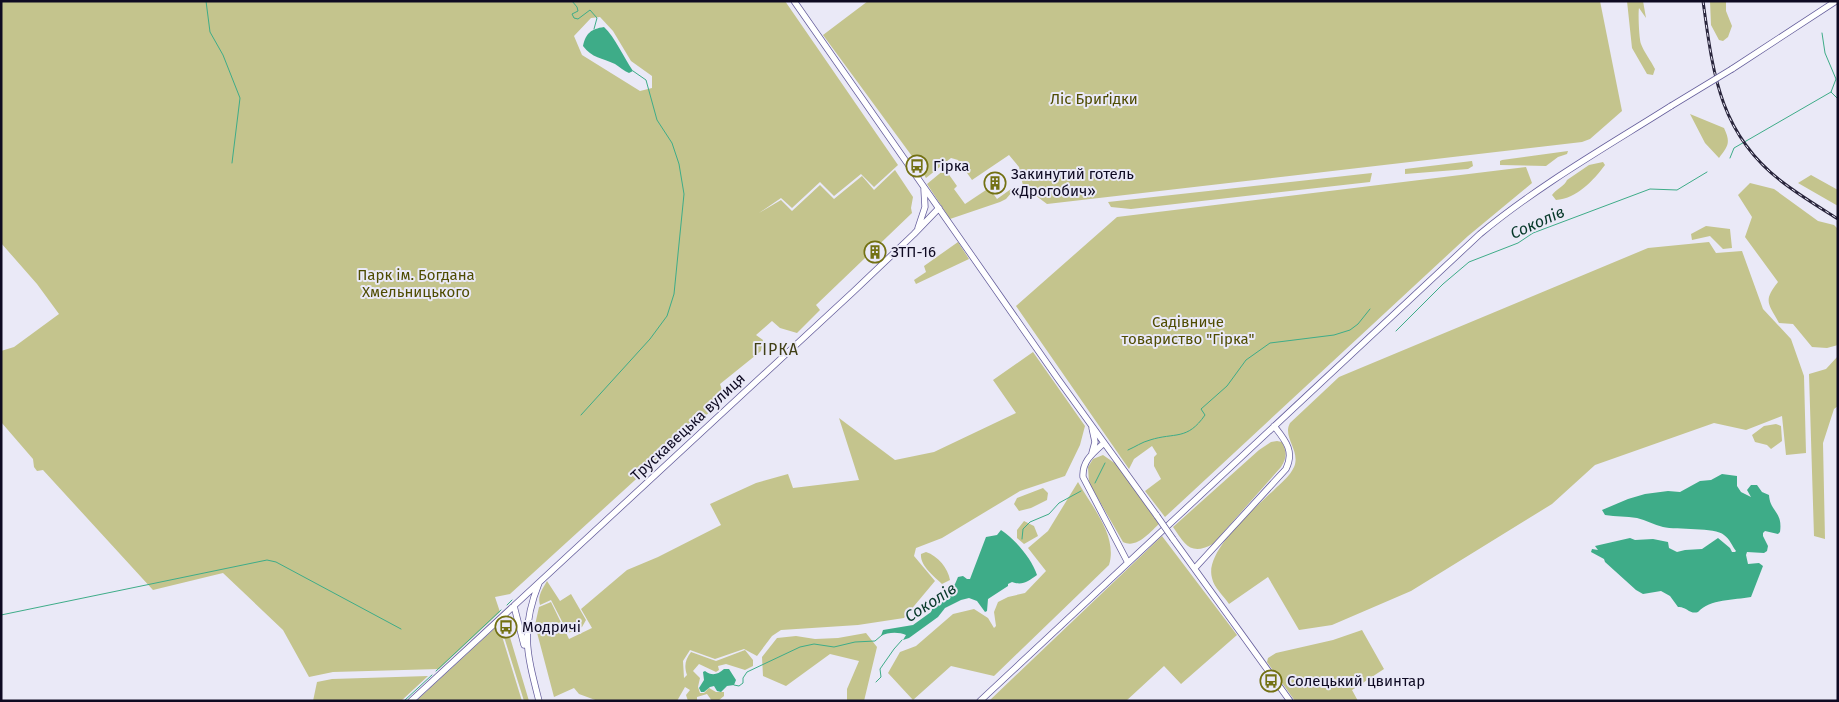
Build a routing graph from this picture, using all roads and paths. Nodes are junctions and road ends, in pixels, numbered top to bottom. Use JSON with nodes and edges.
{"nodes":[{"id":1,"x":794,"y":1,"type":"edge"},
{"id":2,"x":1836,"y":1,"type":"edge"},
{"id":3,"x":924,"y":184,"type":"junction"},
{"id":4,"x":939,"y":208,"type":"junction"},
{"id":5,"x":914,"y":234,"type":"junction"},
{"id":6,"x":1090,"y":424,"type":"junction"},
{"id":7,"x":1274,"y":426,"type":"junction"},
{"id":8,"x":1104,"y":443,"type":"junction"},
{"id":9,"x":1092,"y":454,"type":"junction"},
{"id":10,"x":1128,"y":561,"type":"junction"},
{"id":11,"x":1195,"y":568,"type":"junction"},
{"id":12,"x":533,"y":592,"type":"junction"},
{"id":13,"x":514,"y":606,"type":"junction"},
{"id":14,"x":527,"y":653,"type":"junction"},
{"id":15,"x":411,"y":701,"type":"edge"},
{"id":16,"x":539,"y":701,"type":"edge"},
{"id":17,"x":980,"y":701,"type":"edge"},
{"id":18,"x":1290,"y":701,"type":"edge"}],
"edges":[{"from":1,"to":3,"type":"main road"},
{"from":2,"to":7,"type":"main road","bridge":true},
{"from":3,"to":4,"type":"main road"},
{"from":3,"to":5,"type":"main road"},
{"from":4,"to":5,"type":"main road","name":"Трускавецька вулиця"},
{"from":4,"to":6,"type":"main road"},
{"from":5,"to":12,"type":"main road","name":"Трускавецька вулиця"},
{"from":6,"to":8,"type":"main road"},
{"from":6,"to":9,"type":"main road"},
{"from":7,"to":10,"type":"main road"},
{"from":7,"to":11,"type":"main road"},
{"from":8,"to":9,"type":"main road"},
{"from":8,"to":11,"type":"main road","bridge":true},
{"from":9,"to":10,"type":"main road"},
{"from":10,"to":17,"type":"main road"},
{"from":11,"to":18,"type":"main road"},
{"from":12,"to":13,"type":"main road"},
{"from":12,"to":14,"type":"main road"},
{"from":13,"to":14,"type":"main road"},
{"from":13,"to":15,"type":"main road"},
{"from":14,"to":16,"type":"main road"}]}
